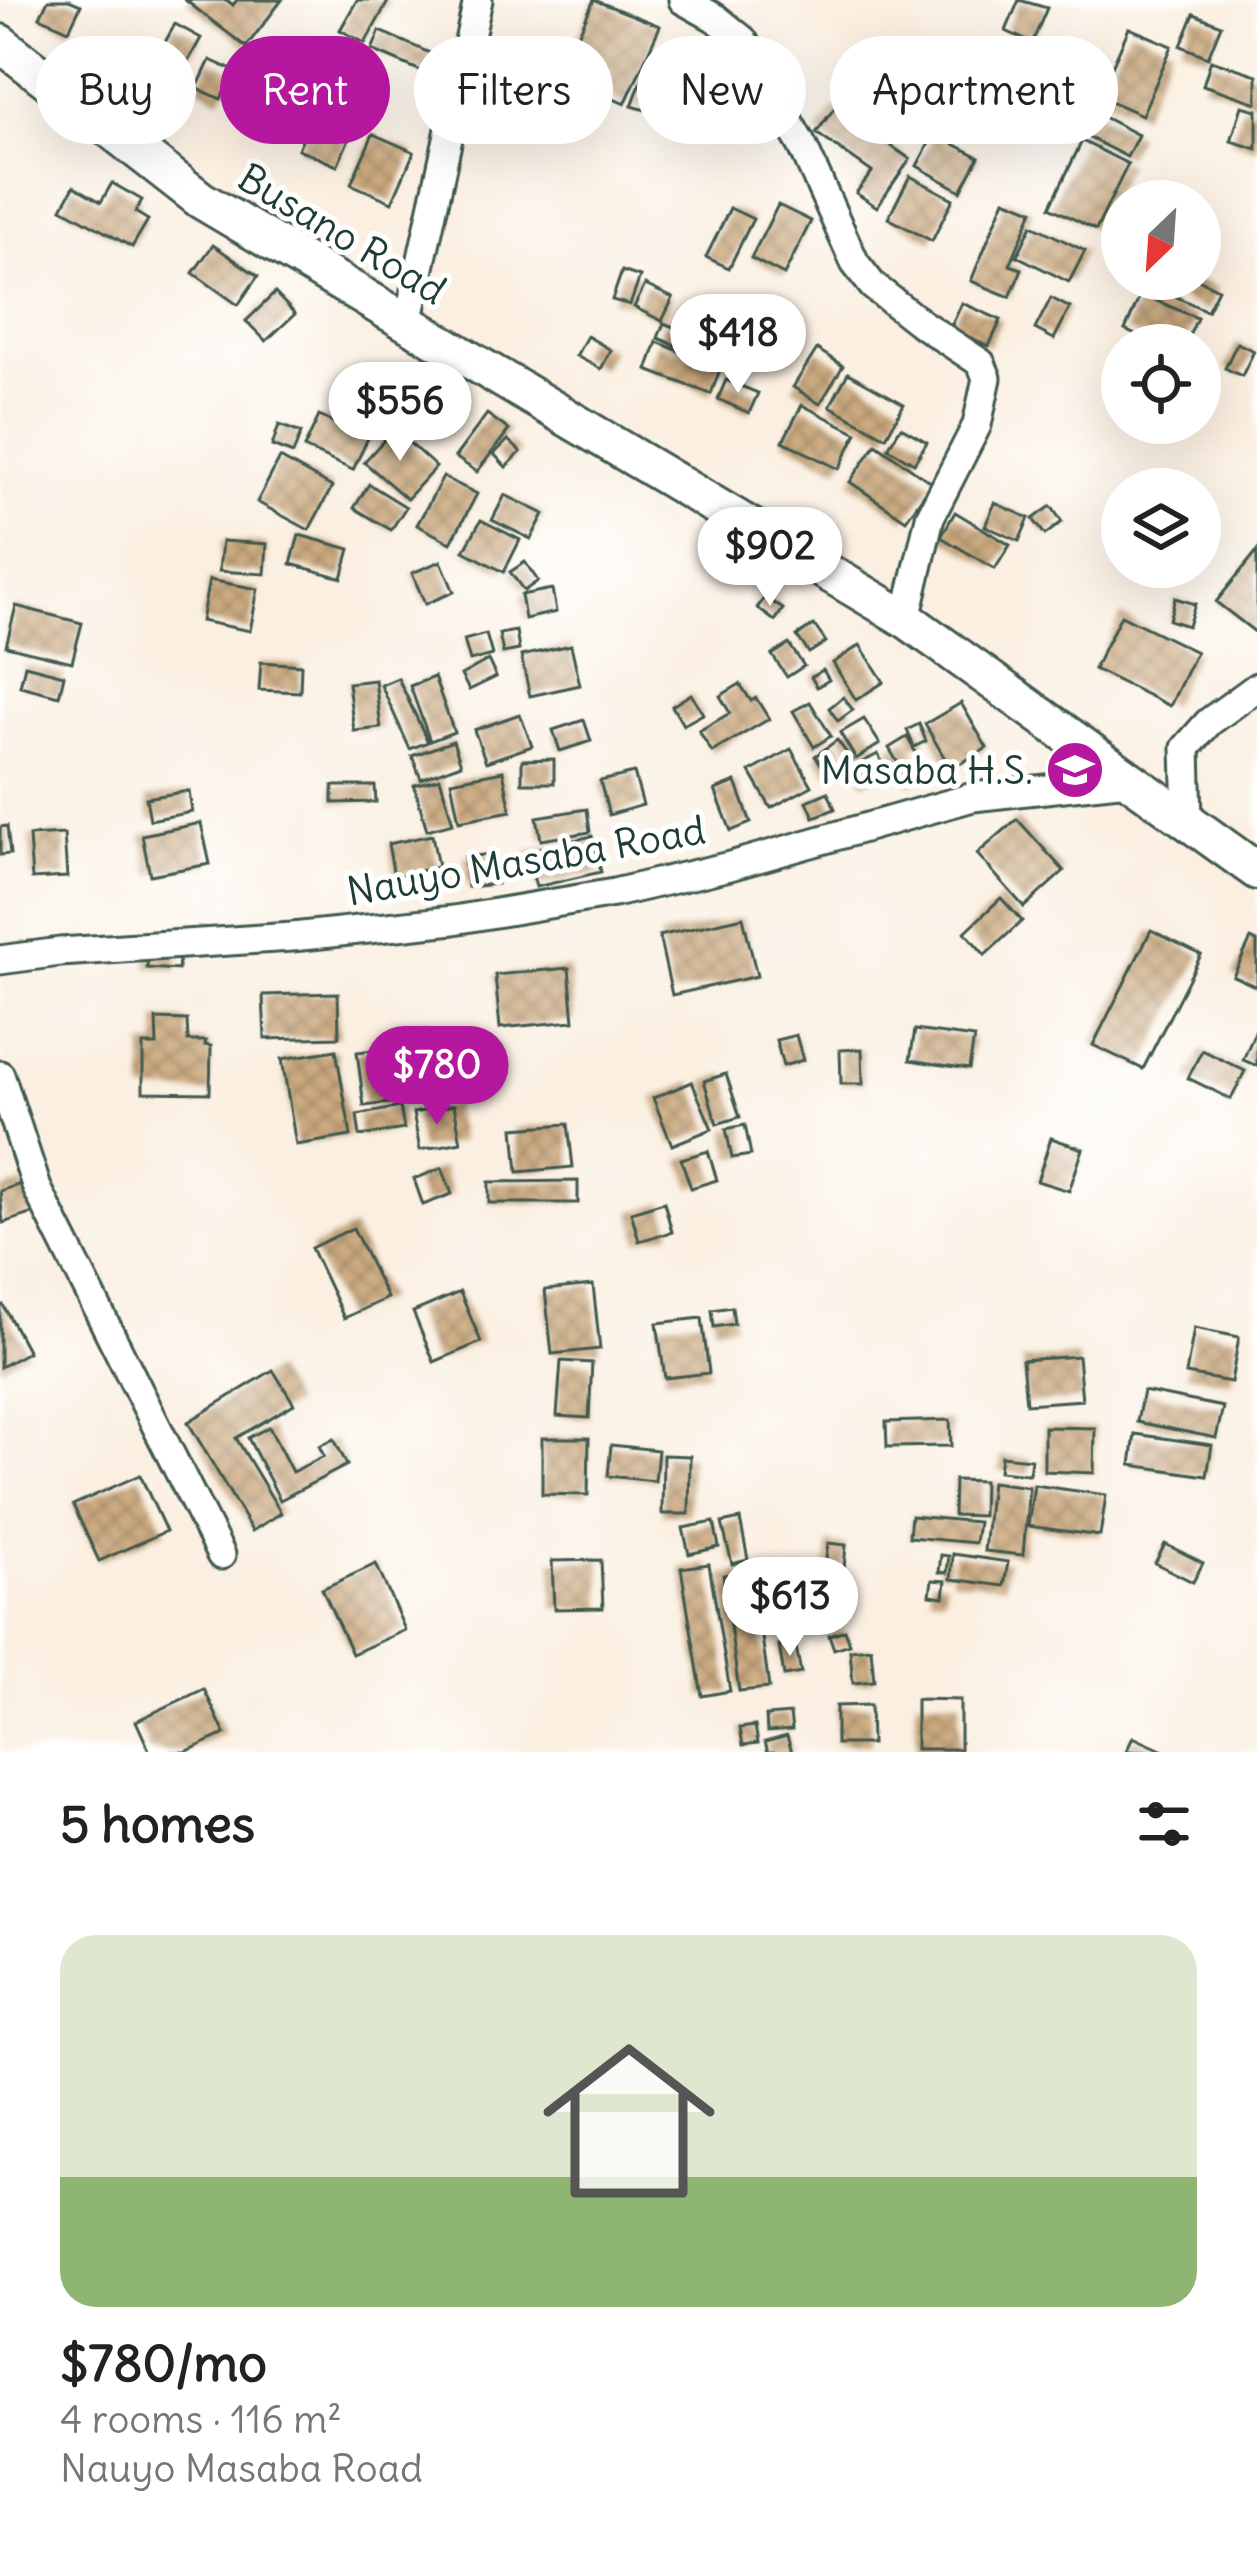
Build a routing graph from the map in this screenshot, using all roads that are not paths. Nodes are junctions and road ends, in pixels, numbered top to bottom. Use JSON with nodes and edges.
{"nodes":[{"id":1,"x":478,"y":0,"type":"edge"},
{"id":2,"x":682,"y":0,"type":"edge"},
{"id":3,"x":0,"y":43,"type":"edge"},
{"id":4,"x":408,"y":323,"type":"junction"},
{"id":5,"x":906,"y":619,"type":"junction"},
{"id":6,"x":1257,"y":687,"type":"edge"},
{"id":7,"x":1128,"y":780,"type":"junction"},
{"id":8,"x":1188,"y":820,"type":"junction"},
{"id":9,"x":1257,"y":871,"type":"edge"},
{"id":10,"x":0,"y":960,"type":"edge"},
{"id":11,"x":0,"y":1075,"type":"edge"},
{"id":12,"x":221,"y":1555,"type":"dead end"}],
"edges":[{"from":1,"to":4,"type":"street"},
{"from":2,"to":5,"type":"street"},
{"from":3,"to":4,"type":"street","name":"Busano Road"},
{"from":4,"to":5,"type":"street","name":"Busano Road"},
{"from":5,"to":7,"type":"street","name":"Busano Road"},
{"from":6,"to":8,"type":"street"},
{"from":7,"to":8,"type":"street","name":"Busano Road"},
{"from":7,"to":10,"type":"street","name":"Nauyo Masaba Road"},
{"from":8,"to":9,"type":"street","name":"Busano Road"},
{"from":11,"to":12,"type":"street"}]}
